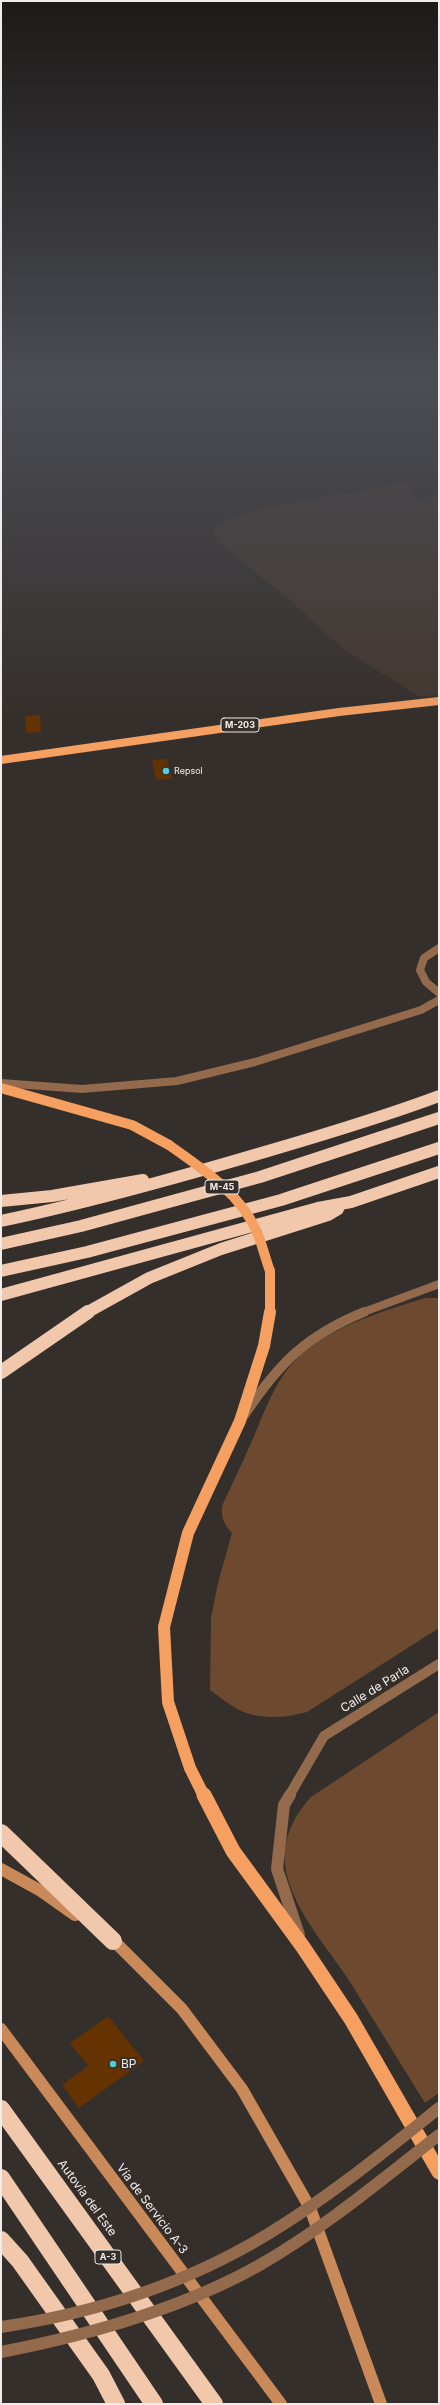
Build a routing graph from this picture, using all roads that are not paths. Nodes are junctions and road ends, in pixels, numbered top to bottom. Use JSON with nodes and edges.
{"nodes":[{"id":1,"x":439,"y":701,"type":"edge"},
{"id":2,"x":1,"y":760,"type":"edge"},
{"id":3,"x":439,"y":948,"type":"edge"},
{"id":4,"x":439,"y":993,"type":"edge"},
{"id":5,"x":439,"y":1000,"type":"edge"},
{"id":6,"x":1,"y":1083,"type":"edge"},
{"id":7,"x":1,"y":1088,"type":"edge"},
{"id":8,"x":439,"y":1096,"type":"edge"},
{"id":9,"x":439,"y":1118,"type":"edge"},
{"id":10,"x":439,"y":1148,"type":"edge"},
{"id":11,"x":224,"y":1164,"type":"junction"},
{"id":12,"x":439,"y":1172,"type":"edge"},
{"id":13,"x":1,"y":1201,"type":"edge"},
{"id":14,"x":351,"y":1202,"type":"junction"},
{"id":15,"x":75,"y":1206,"type":"junction"},
{"id":16,"x":1,"y":1222,"type":"edge"},
{"id":17,"x":1,"y":1229,"type":"edge"},
{"id":18,"x":1,"y":1244,"type":"edge"},
{"id":19,"x":1,"y":1271,"type":"edge"},
{"id":20,"x":439,"y":1284,"type":"edge"},
{"id":21,"x":2,"y":1295,"type":"edge"},
{"id":22,"x":25,"y":1355,"type":"junction"},
{"id":23,"x":1,"y":1372,"type":"edge"},
{"id":24,"x":1,"y":1380,"type":"edge"},
{"id":25,"x":240,"y":1421,"type":"junction"},
{"id":26,"x":439,"y":1664,"type":"edge"},
{"id":27,"x":1,"y":1833,"type":"edge"},
{"id":28,"x":1,"y":1869,"type":"edge"},
{"id":29,"x":114,"y":1941,"type":"junction"},
{"id":30,"x":304,"y":1947,"type":"junction"},
{"id":31,"x":1,"y":2029,"type":"edge"},
{"id":32,"x":439,"y":2108,"type":"edge"},
{"id":33,"x":1,"y":2110,"type":"edge"},
{"id":34,"x":439,"y":2134,"type":"edge"},
{"id":35,"x":439,"y":2172,"type":"edge"},
{"id":36,"x":1,"y":2178,"type":"edge"},
{"id":37,"x":1,"y":2240,"type":"edge"},
{"id":38,"x":1,"y":2327,"type":"edge"},
{"id":39,"x":1,"y":2352,"type":"edge"},
{"id":40,"x":116,"y":2404,"type":"edge"},
{"id":41,"x":154,"y":2404,"type":"edge"},
{"id":42,"x":214,"y":2404,"type":"edge"},
{"id":43,"x":281,"y":2404,"type":"edge"},
{"id":44,"x":381,"y":2404,"type":"edge"}],
"edges":[{"from":1,"to":2,"type":"main road","number":"M-203"},
{"from":3,"to":4,"type":"street"},
{"from":5,"to":6,"type":"street"},
{"from":7,"to":25,"type":"main road","bridge":true},
{"from":8,"to":11,"type":"highway"},
{"from":9,"to":18,"type":"highway","number":"M-45"},
{"from":10,"to":19,"type":"highway"},
{"from":11,"to":13,"type":"highway"},
{"from":11,"to":15,"type":"highway"},
{"from":12,"to":14,"type":"highway"},
{"from":14,"to":21,"type":"highway"},
{"from":14,"to":22,"type":"highway"},
{"from":15,"to":16,"type":"highway"},
{"from":15,"to":17,"type":"highway"},
{"from":20,"to":25,"type":"street"},
{"from":22,"to":23,"type":"highway"},
{"from":22,"to":24,"type":"highway"},
{"from":25,"to":30,"type":"main road"},
{"from":26,"to":30,"type":"street","name":"Calle de Parla"},
{"from":27,"to":29,"type":"highway"},
{"from":28,"to":29,"type":"main road"},
{"from":29,"to":44,"type":"main road"},
{"from":30,"to":35,"type":"main road"},
{"from":31,"to":43,"type":"main road","name":"Vía de Servicio A-3"},
{"from":32,"to":38,"type":"street","bridge":true},
{"from":33,"to":42,"type":"highway","name":"Autovía del Este","number":"A-3"},
{"from":34,"to":39,"type":"street","bridge":true},
{"from":36,"to":41,"type":"highway"},
{"from":37,"to":40,"type":"highway"}]}
